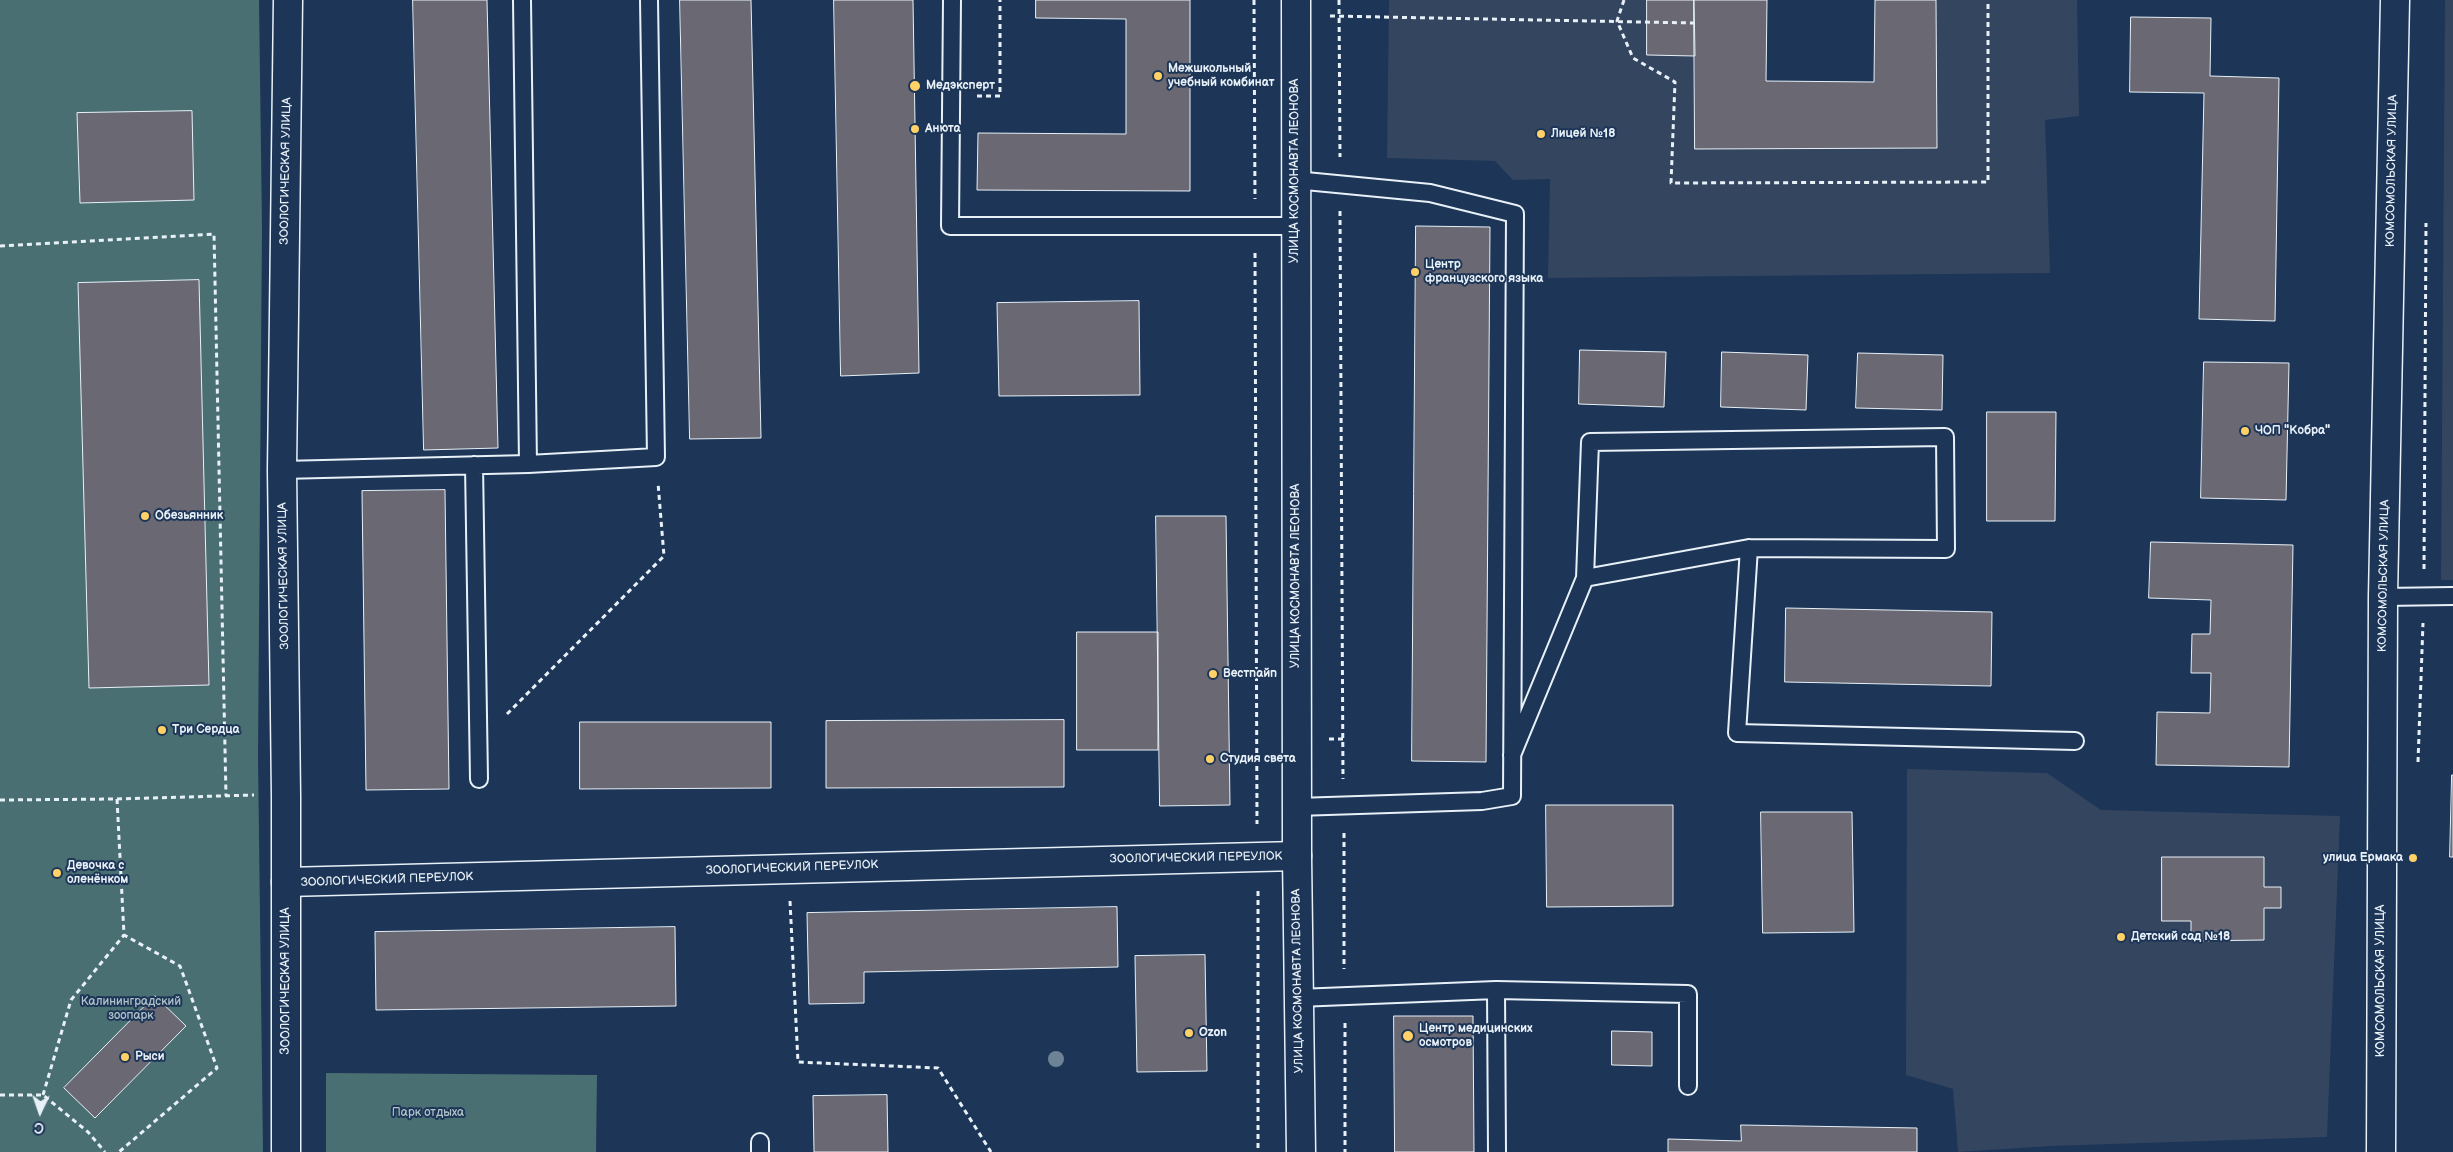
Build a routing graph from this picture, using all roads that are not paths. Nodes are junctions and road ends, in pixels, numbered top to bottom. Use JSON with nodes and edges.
{"nodes":[{"id":1,"x":288,"y":0,"type":"edge"},
{"id":2,"x":522,"y":0,"type":"edge"},
{"id":3,"x":649,"y":0,"type":"edge"},
{"id":4,"x":952,"y":0,"type":"edge"},
{"id":5,"x":1296,"y":0,"type":"edge"},
{"id":6,"x":2395,"y":0,"type":"edge"},
{"id":7,"x":1295,"y":180,"type":"junction"},
{"id":8,"x":1295,"y":226,"type":"junction"},
{"id":9,"x":528,"y":464,"type":"junction"},
{"id":10,"x":474,"y":465,"type":"junction"},
{"id":11,"x":282,"y":470,"type":"junction"},
{"id":12,"x":1749,"y":548,"type":"junction"},
{"id":13,"x":1585,"y":578,"type":"junction"},
{"id":14,"x":2383,"y":596,"type":"junction"},
{"id":15,"x":2453,"y":596,"type":"edge"},
{"id":16,"x":2075,"y":741,"type":"dead end"},
{"id":17,"x":1512,"y":755,"type":"junction"},
{"id":18,"x":479,"y":779,"type":"dead end"},
{"id":19,"x":1297,"y":807,"type":"junction"},
{"id":20,"x":1297,"y":856,"type":"junction"},
{"id":21,"x":286,"y":882,"type":"junction"},
{"id":22,"x":1496,"y":990,"type":"junction"},
{"id":23,"x":1298,"y":998,"type":"junction"},
{"id":24,"x":1688,"y":1086,"type":"dead end"},
{"id":25,"x":286,"y":1152,"type":"edge"},
{"id":26,"x":1301,"y":1152,"type":"edge"},
{"id":27,"x":1497,"y":1152,"type":"edge"},
{"id":28,"x":2381,"y":1152,"type":"edge"}],
"edges":[{"from":1,"to":11,"type":"main road","name":"ЗООЛОГИЧЕСКАЯ УЛИЦА"},
{"from":2,"to":9,"type":"lane"},
{"from":3,"to":9,"type":"lane"},
{"from":4,"to":8,"type":"lane"},
{"from":5,"to":7,"type":"main road","name":"УЛИЦА КОСМОНАВТА ЛЕОНОВА"},
{"from":6,"to":14,"type":"main road","name":"КОМСОМОЛЬСКАЯ УЛИЦА"},
{"from":7,"to":8,"type":"main road","name":"УЛИЦА КОСМОНАВТА ЛЕОНОВА"},
{"from":7,"to":17,"type":"lane"},
{"from":8,"to":19,"type":"main road","name":"УЛИЦА КОСМОНАВТА ЛЕОНОВА"},
{"from":9,"to":10,"type":"lane"},
{"from":10,"to":11,"type":"lane"},
{"from":10,"to":18,"type":"lane"},
{"from":11,"to":21,"type":"main road","name":"ЗООЛОГИЧЕСКАЯ УЛИЦА"},
{"from":12,"to":13,"type":"lane"},
{"from":12,"to":13,"type":"lane"},
{"from":12,"to":16,"type":"lane"},
{"from":13,"to":17,"type":"lane"},
{"from":14,"to":15,"type":"lane"},
{"from":14,"to":28,"type":"main road","name":"КОМСОМОЛЬСКАЯ УЛИЦА"},
{"from":17,"to":19,"type":"lane"},
{"from":19,"to":20,"type":"main road","name":"УЛИЦА КОСМОНАВТА ЛЕОНОВА"},
{"from":20,"to":21,"type":"main road","name":"ЗООЛОГИЧЕСКИЙ ПЕРЕУЛОК"},
{"from":20,"to":23,"type":"main road","name":"УЛИЦА КОСМОНАВТА ЛЕОНОВА"},
{"from":21,"to":25,"type":"main road","name":"ЗООЛОГИЧЕСКАЯ УЛИЦА"},
{"from":22,"to":23,"type":"lane"},
{"from":22,"to":24,"type":"lane"},
{"from":22,"to":27,"type":"lane"},
{"from":23,"to":26,"type":"main road","name":"УЛИЦА КОСМОНАВТА ЛЕОНОВА"}]}
